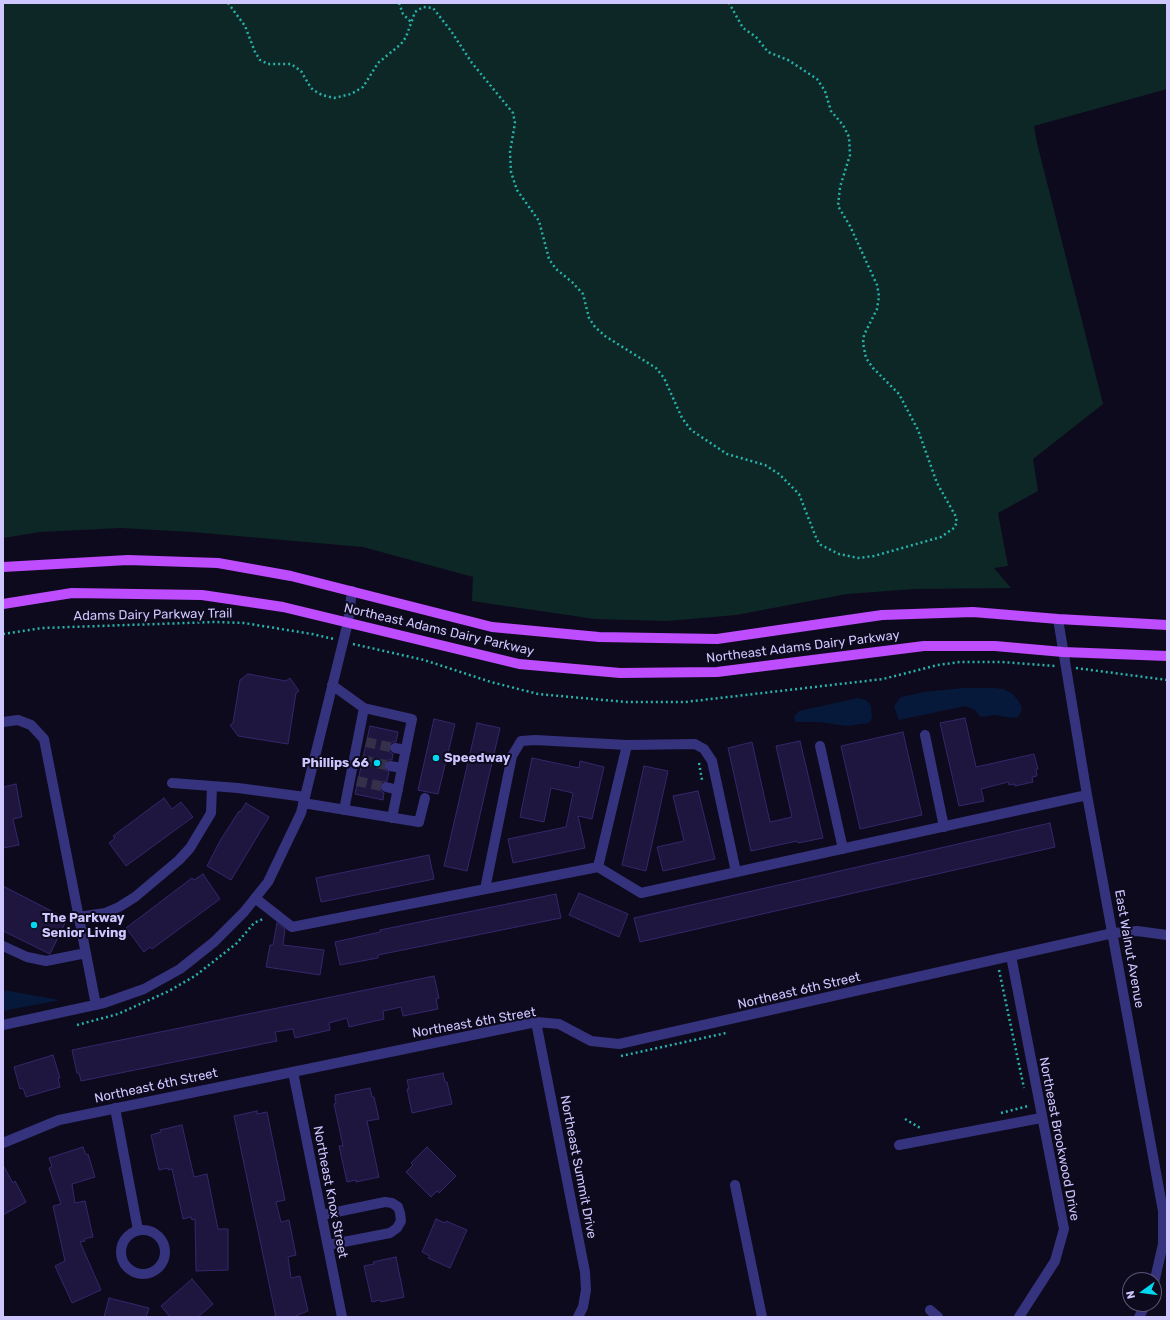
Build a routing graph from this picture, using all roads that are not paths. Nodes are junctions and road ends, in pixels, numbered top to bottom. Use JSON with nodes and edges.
{"nodes":[{"id":1,"x":3,"y":567,"type":"edge"},
{"id":2,"x":352,"y":591,"type":"junction"},
{"id":3,"x":3,"y":604,"type":"edge"},
{"id":4,"x":1058,"y":619,"type":"junction"},
{"id":5,"x":348,"y":622,"type":"junction"},
{"id":6,"x":1167,"y":625,"type":"edge"},
{"id":7,"x":1063,"y":652,"type":"junction"},
{"id":8,"x":1167,"y":656,"type":"edge"},
{"id":9,"x":332,"y":685,"type":"junction"},
{"id":10,"x":364,"y":708,"type":"junction"},
{"id":11,"x":3,"y":722,"type":"edge"},
{"id":12,"x":924,"y":735,"type":"dead end"},
{"id":13,"x":627,"y":745,"type":"junction"},
{"id":14,"x":820,"y":746,"type":"dead end"},
{"id":15,"x":395,"y":748,"type":"tunnel mouth"},
{"id":16,"x":406,"y":750,"type":"junction"},
{"id":17,"x":390,"y":766,"type":"tunnel mouth"},
{"id":18,"x":402,"y":768,"type":"junction"},
{"id":19,"x":172,"y":783,"type":"dead end"},
{"id":20,"x":212,"y":786,"type":"junction"},
{"id":21,"x":386,"y":787,"type":"tunnel mouth"},
{"id":22,"x":398,"y":790,"type":"junction"},
{"id":23,"x":1087,"y":795,"type":"junction"},
{"id":24,"x":425,"y":798,"type":"dead end"},
{"id":25,"x":304,"y":800,"type":"junction"},
{"id":26,"x":344,"y":810,"type":"junction"},
{"id":27,"x":392,"y":818,"type":"junction"},
{"id":28,"x":944,"y":827,"type":"junction"},
{"id":29,"x":843,"y":849,"type":"junction"},
{"id":30,"x":598,"y":867,"type":"junction"},
{"id":31,"x":736,"y":872,"type":"junction"},
{"id":32,"x":485,"y":889,"type":"junction"},
{"id":33,"x":255,"y":898,"type":"junction"},
{"id":34,"x":79,"y":917,"type":"junction"},
{"id":35,"x":1113,"y":933,"type":"junction"},
{"id":36,"x":1167,"y":935,"type":"edge"},
{"id":37,"x":3,"y":946,"type":"edge"},
{"id":38,"x":86,"y":953,"type":"junction"},
{"id":39,"x":1011,"y":956,"type":"junction"},
{"id":40,"x":96,"y":1005,"type":"junction"},
{"id":41,"x":536,"y":1022,"type":"junction"},
{"id":42,"x":3,"y":1025,"type":"edge"},
{"id":43,"x":292,"y":1072,"type":"junction"},
{"id":44,"x":115,"y":1108,"type":"junction"},
{"id":45,"x":1041,"y":1118,"type":"junction"},
{"id":46,"x":3,"y":1143,"type":"edge"},
{"id":47,"x":899,"y":1145,"type":"dead end"},
{"id":48,"x":735,"y":1184,"type":"dead end"},
{"id":49,"x":322,"y":1215,"type":"junction"},
{"id":50,"x":138,"y":1230,"type":"junction"},
{"id":51,"x":328,"y":1245,"type":"junction"},
{"id":52,"x":1157,"y":1272,"type":"edge"},
{"id":53,"x":930,"y":1310,"type":"dead end"},
{"id":54,"x":342,"y":1317,"type":"edge"},
{"id":55,"x":578,"y":1317,"type":"edge"},
{"id":56,"x":762,"y":1317,"type":"edge"},
{"id":57,"x":938,"y":1317,"type":"edge"},
{"id":58,"x":1020,"y":1317,"type":"edge"}],
"edges":[{"from":1,"to":2,"type":"main road","name":"Northeast Adams Dairy Parkway"},
{"from":2,"to":4,"type":"main road","name":"Northeast Adams Dairy Parkway"},
{"from":2,"to":5,"type":"street"},
{"from":3,"to":5,"type":"main road","name":"Northeast Adams Dairy Parkway"},
{"from":4,"to":6,"type":"main road","name":"Northeast Adams Dairy Parkway"},
{"from":4,"to":7,"type":"street","name":"East Walnut Avenue"},
{"from":5,"to":7,"type":"main road","name":"Northeast Adams Dairy Parkway"},
{"from":5,"to":9,"type":"street"},
{"from":7,"to":8,"type":"main road","name":"Northeast Adams Dairy Parkway"},
{"from":7,"to":23,"type":"street","name":"East Walnut Avenue"},
{"from":9,"to":10,"type":"street"},
{"from":9,"to":25,"type":"street"},
{"from":10,"to":16,"type":"street"},
{"from":10,"to":26,"type":"street"},
{"from":11,"to":34,"type":"street"},
{"from":12,"to":28,"type":"street"},
{"from":13,"to":30,"type":"street"},
{"from":13,"to":31,"type":"street"},
{"from":13,"to":32,"type":"street"},
{"from":14,"to":29,"type":"street"},
{"from":15,"to":16,"type":"street"},
{"from":16,"to":18,"type":"street"},
{"from":17,"to":18,"type":"street"},
{"from":18,"to":22,"type":"street"},
{"from":19,"to":20,"type":"street"},
{"from":20,"to":25,"type":"street"},
{"from":20,"to":34,"type":"street"},
{"from":21,"to":22,"type":"street"},
{"from":22,"to":27,"type":"street"},
{"from":23,"to":28,"type":"street"},
{"from":23,"to":35,"type":"street","name":"East Walnut Avenue"},
{"from":24,"to":27,"type":"street"},
{"from":25,"to":26,"type":"street"},
{"from":25,"to":33,"type":"street"},
{"from":26,"to":27,"type":"street"},
{"from":28,"to":29,"type":"street"},
{"from":29,"to":31,"type":"street"},
{"from":30,"to":31,"type":"street"},
{"from":30,"to":32,"type":"street"},
{"from":32,"to":33,"type":"street"},
{"from":33,"to":40,"type":"street"},
{"from":34,"to":38,"type":"street"},
{"from":35,"to":36,"type":"street","name":"Northeast 6th Street"},
{"from":35,"to":39,"type":"street","name":"Northeast 6th Street"},
{"from":35,"to":52,"type":"street","name":"East Walnut Avenue"},
{"from":37,"to":38,"type":"street"},
{"from":38,"to":40,"type":"street"},
{"from":39,"to":41,"type":"street","name":"Northeast 6th Street"},
{"from":39,"to":45,"type":"street","name":"Northeast Brookwood Drive"},
{"from":40,"to":42,"type":"street"},
{"from":41,"to":43,"type":"street","name":"Northeast 6th Street"},
{"from":41,"to":55,"type":"street","name":"Northeast Summit Drive"},
{"from":43,"to":44,"type":"street","name":"Northeast 6th Street"},
{"from":43,"to":49,"type":"street","name":"Northeast Knox Street"},
{"from":44,"to":46,"type":"street","name":"Northeast 6th Street"},
{"from":44,"to":50,"type":"street"},
{"from":45,"to":47,"type":"street"},
{"from":45,"to":58,"type":"street","name":"Northeast Brookwood Drive"},
{"from":48,"to":56,"type":"street"},
{"from":49,"to":51,"type":"street","name":"Northeast Knox Street"},
{"from":49,"to":51,"type":"street"},
{"from":50,"to":50,"type":"street"},
{"from":51,"to":54,"type":"street","name":"Northeast Knox Street"},
{"from":53,"to":57,"type":"street"}]}
